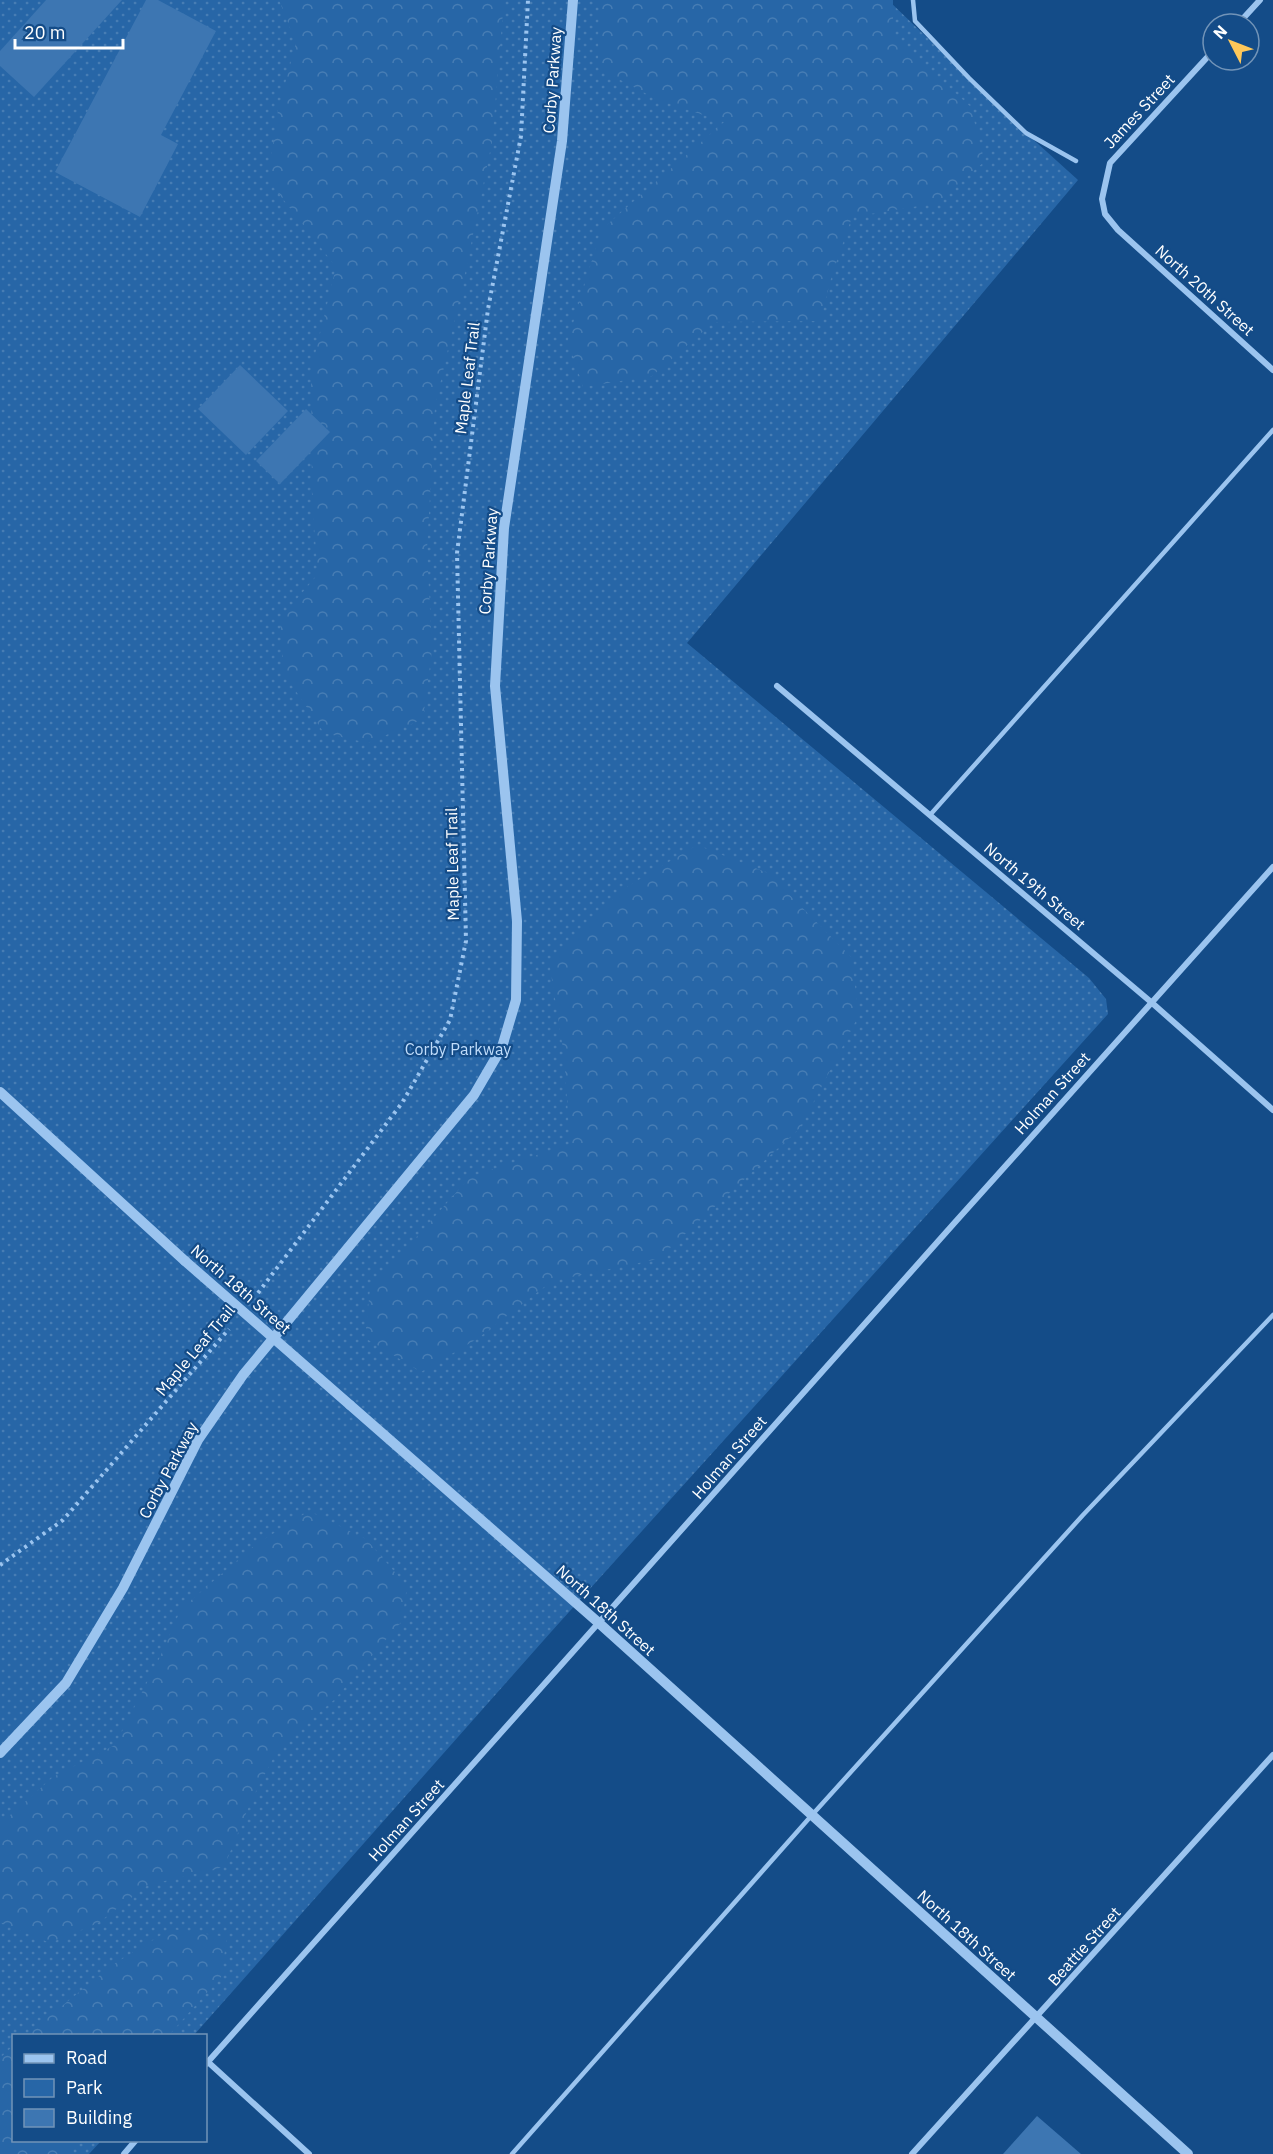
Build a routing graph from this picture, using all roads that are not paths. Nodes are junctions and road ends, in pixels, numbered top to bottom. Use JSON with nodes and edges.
{"nodes":[{"id":1,"x":573,"y":0,"type":"edge"},
{"id":2,"x":913,"y":0,"type":"edge"},
{"id":3,"x":1260,"y":0,"type":"edge"},
{"id":4,"x":1249,"y":12,"type":"edge"},
{"id":5,"x":1201,"y":64,"type":"edge"},
{"id":6,"x":1076,"y":161,"type":"dead end"},
{"id":7,"x":1118,"y":230,"type":"joint"},
{"id":8,"x":1273,"y":370,"type":"edge"},
{"id":9,"x":1273,"y":430,"type":"edge"},
{"id":10,"x":777,"y":686,"type":"dead end"},
{"id":11,"x":930,"y":815,"type":"junction"},
{"id":12,"x":1273,"y":867,"type":"edge"},
{"id":13,"x":1151,"y":1002,"type":"junction"},
{"id":14,"x":0,"y":1092,"type":"edge"},
{"id":15,"x":1273,"y":1110,"type":"edge"},
{"id":16,"x":1273,"y":1315,"type":"edge"},
{"id":17,"x":600,"y":1624,"type":"junction"},
{"id":18,"x":0,"y":1753,"type":"edge"},
{"id":19,"x":1273,"y":1755,"type":"edge"},
{"id":20,"x":812,"y":1815,"type":"junction"},
{"id":21,"x":1037,"y":2019,"type":"junction"},
{"id":22,"x":207,"y":2063,"type":"edge"},
{"id":23,"x":134,"y":2142,"type":"edge"},
{"id":24,"x":124,"y":2154,"type":"edge"},
{"id":25,"x":309,"y":2154,"type":"edge"},
{"id":26,"x":512,"y":2154,"type":"edge"},
{"id":27,"x":912,"y":2154,"type":"edge"},
{"id":28,"x":1188,"y":2154,"type":"edge"}],
"edges":[{"from":1,"to":18,"type":"street","name":"Corby Parkway"},
{"from":2,"to":6,"type":"lane"},
{"from":3,"to":4,"type":"street"},
{"from":5,"to":7,"type":"street","name":"James Street"},
{"from":7,"to":8,"type":"street","name":"North 20th Street"},
{"from":9,"to":11,"type":"lane"},
{"from":10,"to":11,"type":"street","name":"North 19th Street"},
{"from":11,"to":13,"type":"street","name":"North 19th Street"},
{"from":12,"to":13,"type":"street","name":"Holman Street"},
{"from":13,"to":15,"type":"street","name":"North 19th Street"},
{"from":13,"to":17,"type":"street","name":"Holman Street"},
{"from":14,"to":17,"type":"street","name":"North 18th Street","bridge":true},
{"from":16,"to":20,"type":"lane"},
{"from":17,"to":20,"type":"street","name":"North 18th Street"},
{"from":17,"to":22,"type":"street","name":"Holman Street"},
{"from":19,"to":21,"type":"street","name":"Beattie Street"},
{"from":20,"to":21,"type":"street","name":"North 18th Street"},
{"from":20,"to":26,"type":"lane"},
{"from":21,"to":27,"type":"street","name":"Beattie Street"},
{"from":21,"to":28,"type":"street","name":"North 18th Street"},
{"from":22,"to":25,"type":"street"},
{"from":23,"to":24,"type":"street"}]}
